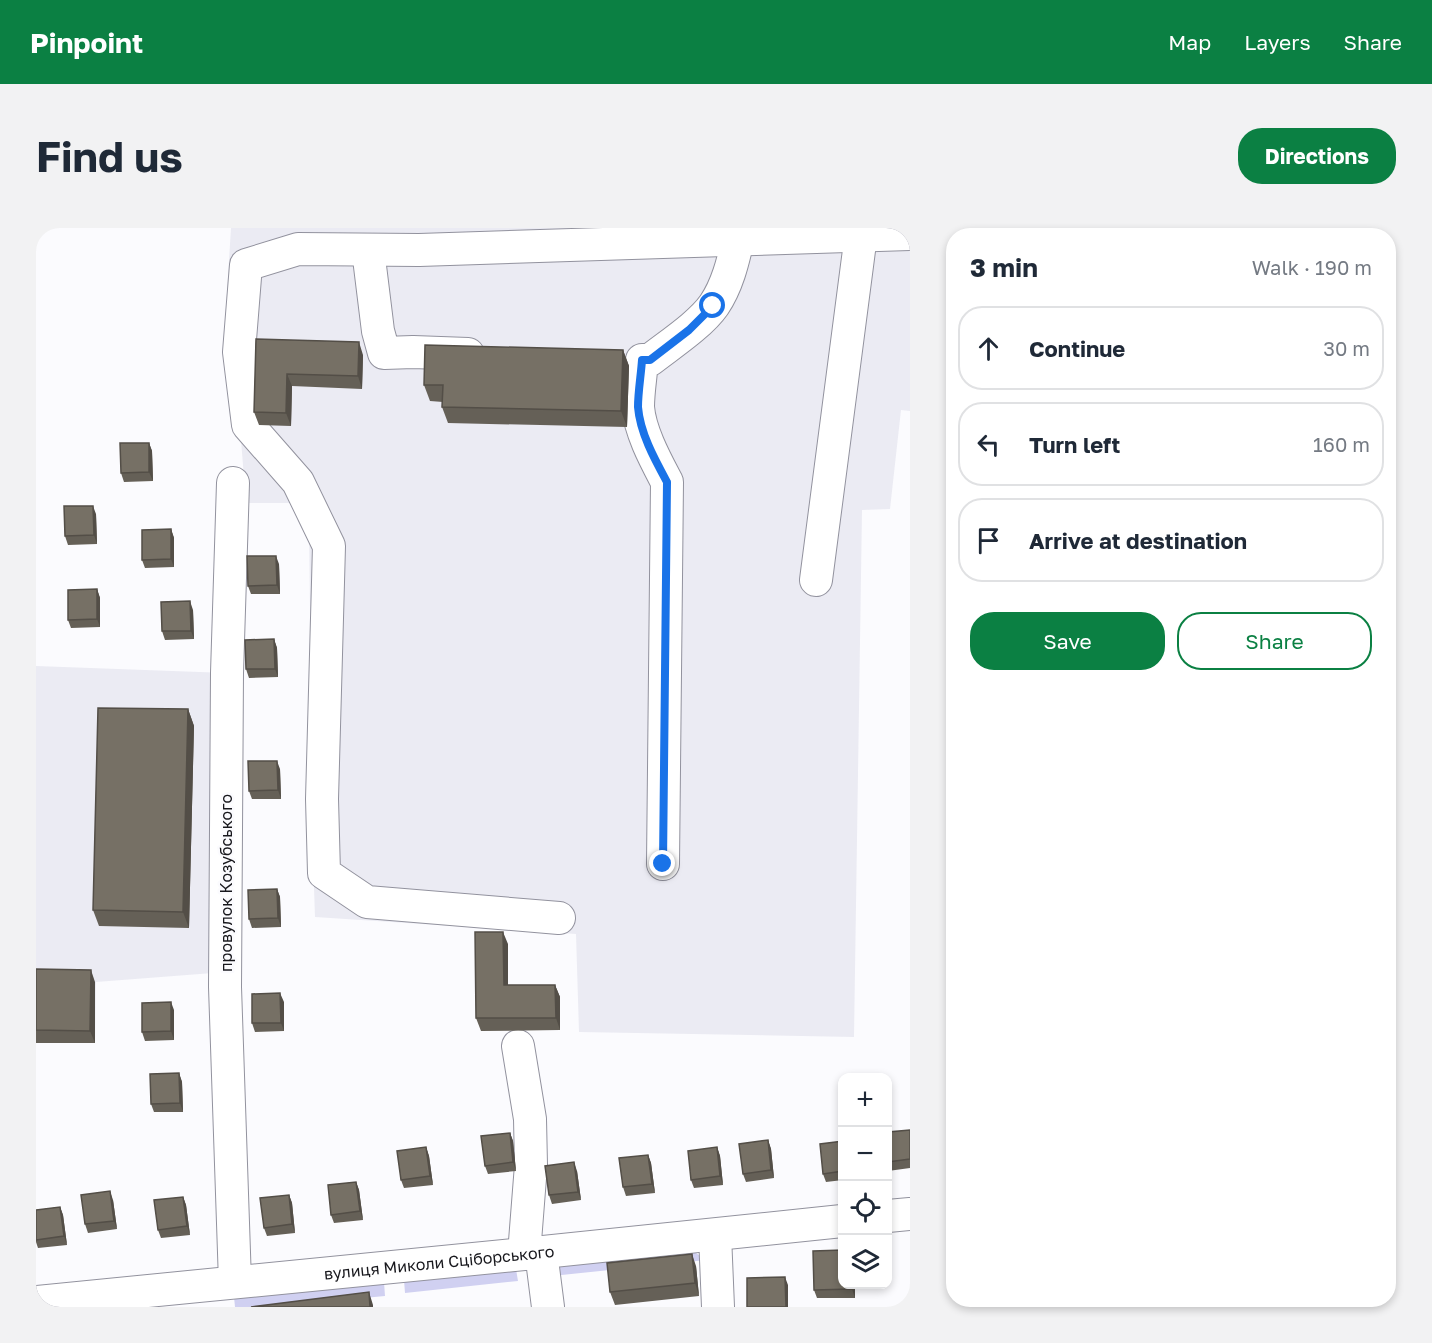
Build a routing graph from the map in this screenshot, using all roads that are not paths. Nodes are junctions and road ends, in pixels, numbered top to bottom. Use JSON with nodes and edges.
{"nodes":[{"id":1,"x":910,"y":234,"type":"edge"},
{"id":2,"x":861,"y":235,"type":"junction"},
{"id":3,"x":523,"y":237,"type":"edge"},
{"id":4,"x":738,"y":239,"type":"junction"},
{"id":5,"x":368,"y":250,"type":"junction"},
{"id":6,"x":493,"y":355,"type":"edge"},
{"id":7,"x":232,"y":483,"type":"dead end"},
{"id":8,"x":816,"y":580,"type":"dead end"},
{"id":9,"x":663,"y":864,"type":"dead end"},
{"id":10,"x":559,"y":918,"type":"dead end"},
{"id":11,"x":518,"y":1046,"type":"dead end"},
{"id":12,"x":910,"y":1214,"type":"edge"},
{"id":13,"x":892,"y":1216,"type":"edge"},
{"id":14,"x":838,"y":1222,"type":"edge"},
{"id":15,"x":715,"y":1235,"type":"junction"},
{"id":16,"x":533,"y":1253,"type":"junction"},
{"id":17,"x":235,"y":1282,"type":"junction"},
{"id":18,"x":36,"y":1302,"type":"edge"},
{"id":19,"x":548,"y":1307,"type":"edge"},
{"id":20,"x":718,"y":1307,"type":"edge"}],
"edges":[{"from":1,"to":2,"type":"street"},
{"from":2,"to":4,"type":"street"},
{"from":2,"to":8,"type":"street"},
{"from":3,"to":4,"type":"street"},
{"from":3,"to":5,"type":"street"},
{"from":4,"to":9,"type":"street"},
{"from":5,"to":6,"type":"street"},
{"from":5,"to":10,"type":"street"},
{"from":7,"to":17,"type":"street","name":"провулок Козубського"},
{"from":11,"to":16,"type":"street"},
{"from":12,"to":13,"type":"street"},
{"from":14,"to":15,"type":"street","name":"вулиця Миколи Сціборського"},
{"from":15,"to":16,"type":"street","name":"вулиця Миколи Сціборського"},
{"from":15,"to":20,"type":"street"},
{"from":16,"to":17,"type":"street","name":"вулиця Миколи Сціборського"},
{"from":16,"to":19,"type":"street"},
{"from":17,"to":18,"type":"street","name":"вулиця Миколи Сціборського"}]}
